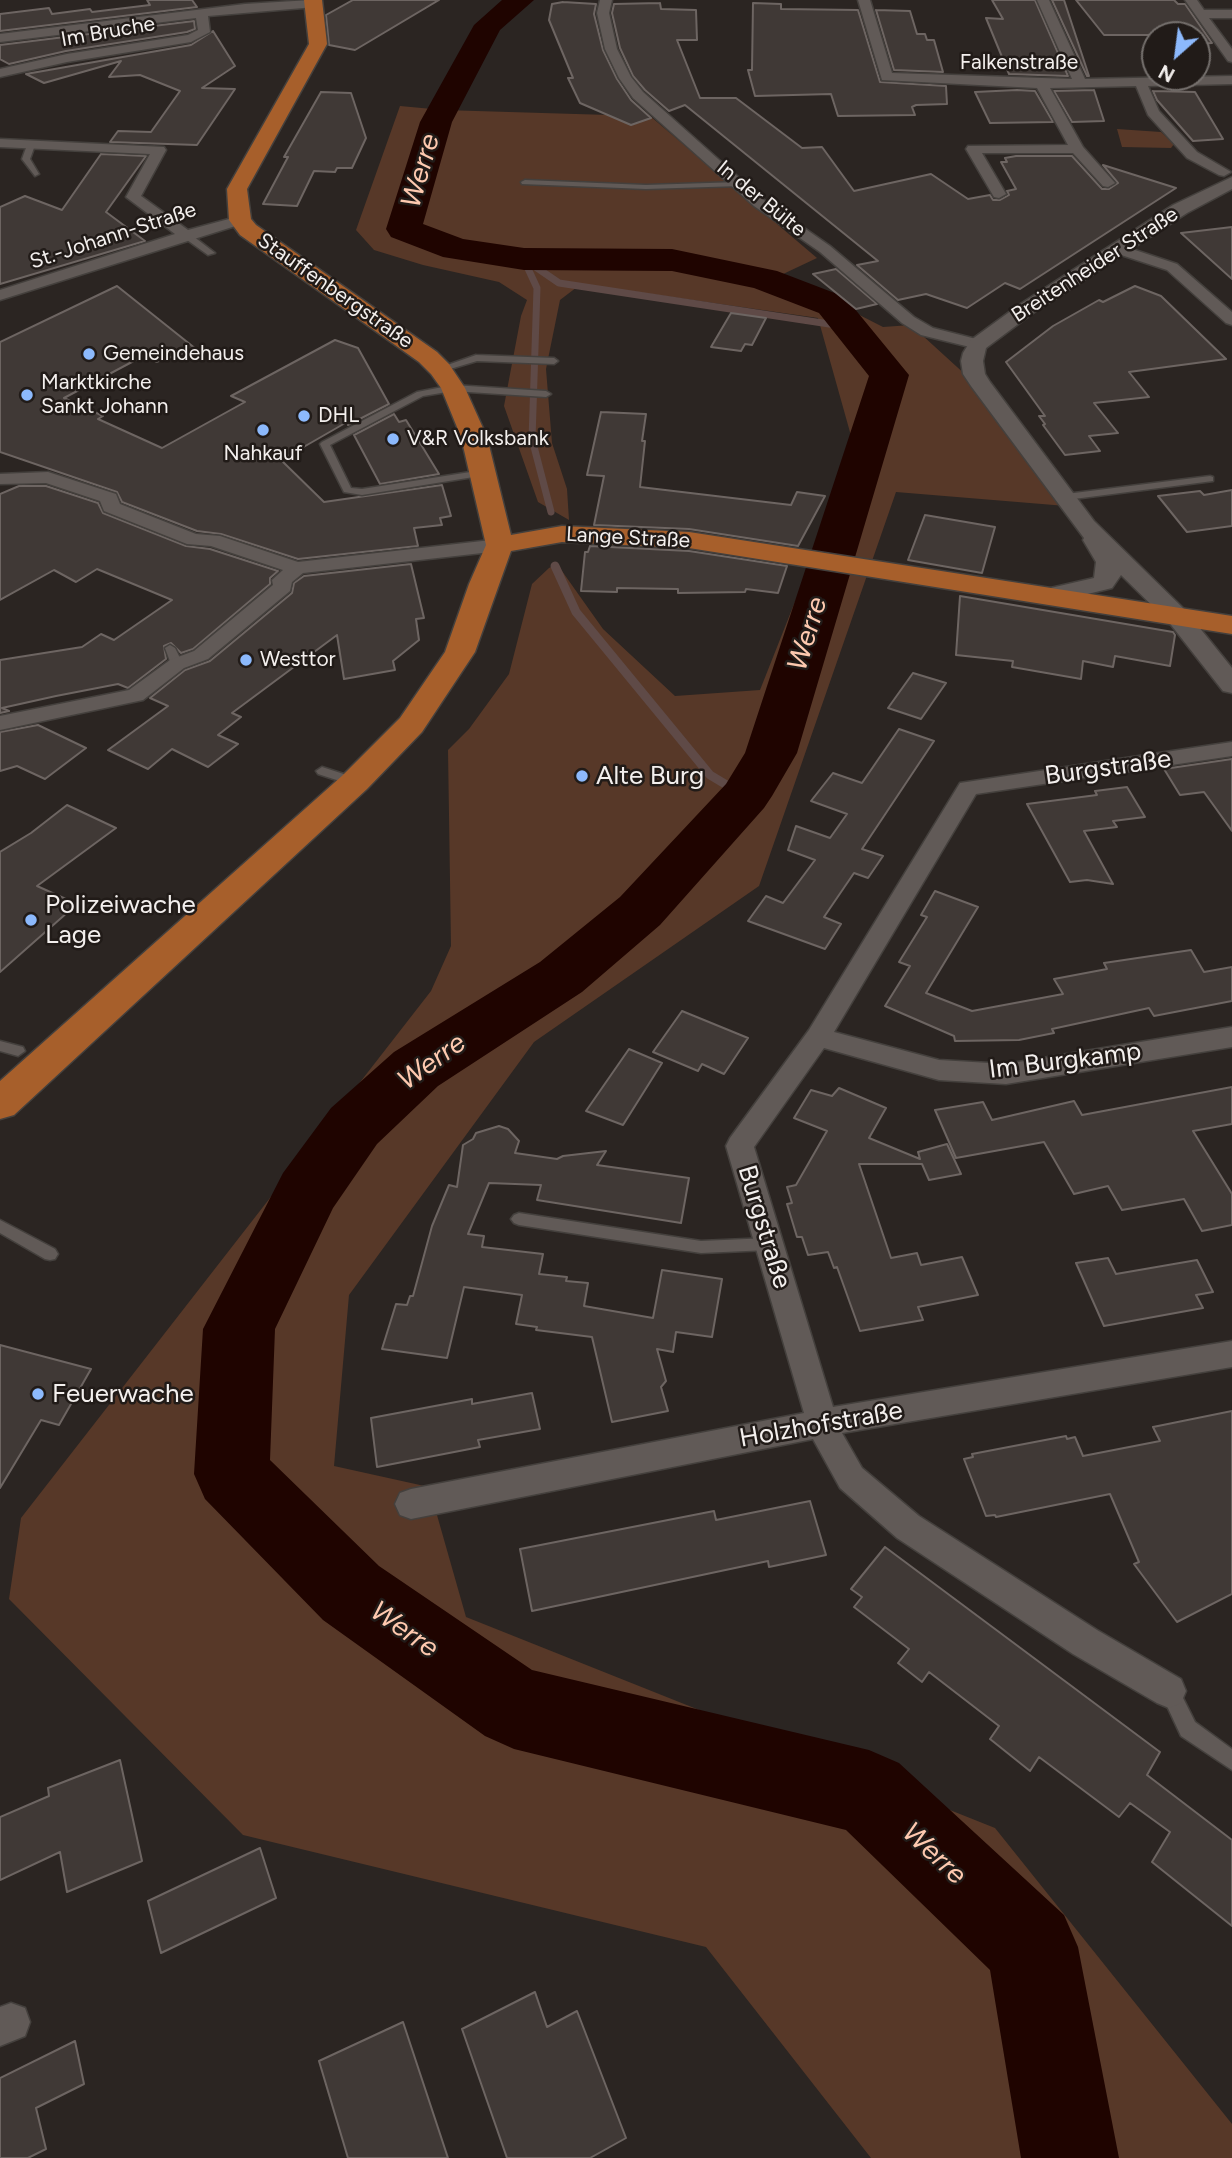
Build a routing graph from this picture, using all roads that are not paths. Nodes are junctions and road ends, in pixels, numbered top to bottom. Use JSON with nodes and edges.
{"nodes":[{"id":1,"x":232,"y":0,"type":"edge"},
{"id":2,"x":606,"y":0,"type":"edge"},
{"id":3,"x":864,"y":0,"type":"edge"},
{"id":4,"x":1043,"y":0,"type":"edge"},
{"id":5,"x":1191,"y":0,"type":"edge"},
{"id":6,"x":312,"y":2,"type":"edge"},
{"id":7,"x":245,"y":8,"type":"junction"},
{"id":8,"x":202,"y":13,"type":"junction"},
{"id":9,"x":1201,"y":14,"type":"junction"},
{"id":10,"x":1232,"y":14,"type":"edge"},
{"id":11,"x":0,"y":38,"type":"edge"},
{"id":12,"x":1227,"y":45,"type":"edge"},
{"id":13,"x":1232,"y":58,"type":"edge"},
{"id":14,"x":0,"y":73,"type":"edge"},
{"id":15,"x":1211,"y":80,"type":"edge"},
{"id":16,"x":1232,"y":80,"type":"edge"},
{"id":17,"x":1140,"y":81,"type":"joint"},
{"id":18,"x":1080,"y":82,"type":"junction"},
{"id":19,"x":1211,"y":82,"type":"edge"},
{"id":20,"x":1041,"y":84,"type":"junction"},
{"id":21,"x":1224,"y":94,"type":"dead end"},
{"id":22,"x":0,"y":143,"type":"edge"},
{"id":23,"x":31,"y":145,"type":"junction"},
{"id":24,"x":1077,"y":149,"type":"junction"},
{"id":25,"x":35,"y":174,"type":"dead end"},
{"id":26,"x":1228,"y":177,"type":"edge"},
{"id":27,"x":525,"y":182,"type":"dead end"},
{"id":28,"x":1108,"y":183,"type":"dead end"},
{"id":29,"x":740,"y":184,"type":"junction"},
{"id":30,"x":999,"y":194,"type":"dead end"},
{"id":31,"x":240,"y":220,"type":"junction"},
{"id":32,"x":186,"y":234,"type":"junction"},
{"id":33,"x":1116,"y":249,"type":"junction"},
{"id":34,"x":211,"y":253,"type":"dead end"},
{"id":35,"x":5,"y":296,"type":"edge"},
{"id":36,"x":1232,"y":320,"type":"edge"},
{"id":37,"x":975,"y":353,"type":"junction"},
{"id":38,"x":554,"y":361,"type":"dead end"},
{"id":39,"x":447,"y":378,"type":"junction"},
{"id":40,"x":546,"y":394,"type":"dead end"},
{"id":41,"x":483,"y":472,"type":"junction"},
{"id":42,"x":10,"y":477,"type":"edge"},
{"id":43,"x":1210,"y":479,"type":"dead end"},
{"id":44,"x":1066,"y":497,"type":"junction"},
{"id":45,"x":1086,"y":526,"type":"junction"},
{"id":46,"x":500,"y":545,"type":"junction"},
{"id":47,"x":298,"y":568,"type":"junction"},
{"id":48,"x":1051,"y":595,"type":"junction"},
{"id":49,"x":1177,"y":616,"type":"junction"},
{"id":50,"x":1232,"y":625,"type":"edge"},
{"id":51,"x":1232,"y":685,"type":"edge"},
{"id":52,"x":0,"y":723,"type":"edge"},
{"id":53,"x":1232,"y":749,"type":"edge"},
{"id":54,"x":322,"y":771,"type":"dead end"},
{"id":55,"x":355,"y":782,"type":"junction"},
{"id":56,"x":818,"y":1037,"type":"junction"},
{"id":57,"x":1232,"y":1038,"type":"edge"},
{"id":58,"x":0,"y":1046,"type":"edge"},
{"id":59,"x":18,"y":1051,"type":"dead end"},
{"id":60,"x":0,"y":1104,"type":"edge"},
{"id":61,"x":520,"y":1219,"type":"dead end"},
{"id":62,"x":0,"y":1226,"type":"edge"},
{"id":63,"x":769,"y":1244,"type":"junction"},
{"id":64,"x":50,"y":1254,"type":"dead end"},
{"id":65,"x":1232,"y":1354,"type":"edge"},
{"id":66,"x":822,"y":1423,"type":"junction"},
{"id":67,"x":411,"y":1504,"type":"dead end"},
{"id":68,"x":1169,"y":1691,"type":"joint"},
{"id":69,"x":1232,"y":1762,"type":"edge"}],
"edges":[{"from":1,"to":7,"type":"street"},
{"from":2,"to":29,"type":"street","name":"In der Bülte"},
{"from":3,"to":20,"type":"street","name":"Falkenstraße"},
{"from":4,"to":18,"type":"street"},
{"from":5,"to":9,"type":"street"},
{"from":6,"to":7,"type":"street"},
{"from":6,"to":31,"type":"main road","name":"Stauffenbergstraße"},
{"from":7,"to":8,"type":"street"},
{"from":8,"to":11,"type":"street"},
{"from":8,"to":14,"type":"street","name":"Im Bruche"},
{"from":9,"to":10,"type":"street"},
{"from":9,"to":12,"type":"street"},
{"from":12,"to":13,"type":"street"},
{"from":15,"to":16,"type":"street","name":"Falkenstraße"},
{"from":17,"to":18,"type":"street","name":"Falkenstraße"},
{"from":17,"to":26,"type":"street"},
{"from":18,"to":20,"type":"street","name":"Falkenstraße"},
{"from":19,"to":21,"type":"street"},
{"from":20,"to":24,"type":"street"},
{"from":22,"to":23,"type":"street"},
{"from":23,"to":25,"type":"lane"},
{"from":23,"to":32,"type":"street"},
{"from":24,"to":28,"type":"street"},
{"from":24,"to":30,"type":"street"},
{"from":26,"to":33,"type":"street","name":"Breitenheider Straße"},
{"from":27,"to":29,"type":"lane"},
{"from":29,"to":37,"type":"street","name":"In der Bülte"},
{"from":31,"to":32,"type":"street","name":"St.-Johann-Straße"},
{"from":31,"to":39,"type":"main road","name":"Stauffenbergstraße"},
{"from":32,"to":34,"type":"lane"},
{"from":32,"to":35,"type":"street","name":"St.-Johann-Straße"},
{"from":33,"to":36,"type":"street"},
{"from":33,"to":37,"type":"street","name":"Breitenheider Straße"},
{"from":37,"to":44,"type":"street"},
{"from":38,"to":39,"type":"lane"},
{"from":39,"to":40,"type":"lane"},
{"from":39,"to":41,"type":"main road","name":"Stauffenbergstraße"},
{"from":39,"to":41,"type":"lane"},
{"from":41,"to":46,"type":"main road","name":"Stauffenbergstraße"},
{"from":42,"to":47,"type":"street","name":"Lange Straße"},
{"from":43,"to":44,"type":"lane"},
{"from":44,"to":45,"type":"street"},
{"from":45,"to":48,"type":"street"},
{"from":45,"to":49,"type":"street"},
{"from":46,"to":47,"type":"street","name":"Lange Straße"},
{"from":46,"to":48,"type":"main road","name":"Lange Straße"},
{"from":46,"to":55,"type":"main road"},
{"from":47,"to":52,"type":"street"},
{"from":48,"to":49,"type":"main road","name":"Lange Straße"},
{"from":49,"to":50,"type":"main road","name":"Lange Straße"},
{"from":49,"to":51,"type":"street"},
{"from":53,"to":56,"type":"street","name":"Burgstraße"},
{"from":54,"to":55,"type":"lane"},
{"from":55,"to":60,"type":"main road"},
{"from":56,"to":57,"type":"street","name":"Im Burgkamp"},
{"from":56,"to":63,"type":"street","name":"Burgstraße"},
{"from":58,"to":59,"type":"lane"},
{"from":61,"to":63,"type":"lane"},
{"from":62,"to":64,"type":"lane"},
{"from":63,"to":66,"type":"street","name":"Burgstraße"},
{"from":65,"to":66,"type":"street","name":"Holzhofstraße"},
{"from":66,"to":67,"type":"street","name":"Holzhofstraße"},
{"from":66,"to":68,"type":"street","name":"Burgstraße"},
{"from":68,"to":69,"type":"lane"}]}
